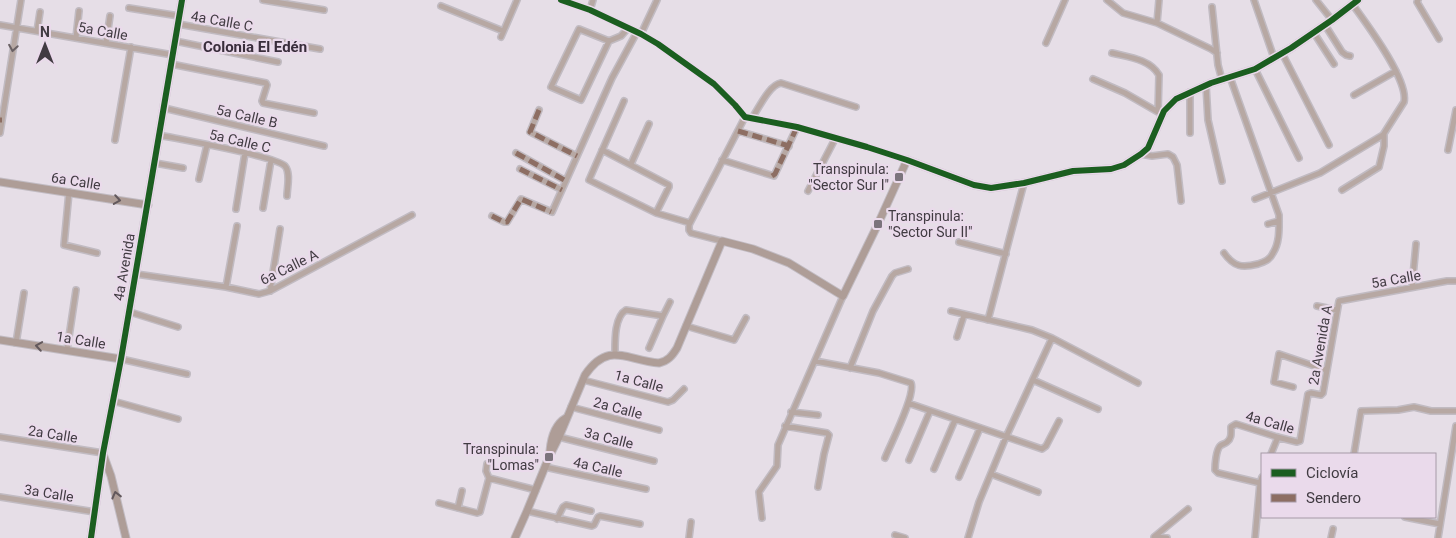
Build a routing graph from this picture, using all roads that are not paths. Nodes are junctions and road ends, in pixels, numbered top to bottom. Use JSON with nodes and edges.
{"nodes":[{"id":1,"x":21,"y":0,"type":"edge"},
{"id":2,"x":182,"y":0,"type":"edge"},
{"id":3,"x":263,"y":0,"type":"edge"},
{"id":4,"x":517,"y":0,"type":"edge"},
{"id":5,"x":561,"y":0,"type":"edge"},
{"id":6,"x":593,"y":0,"type":"edge"},
{"id":7,"x":655,"y":0,"type":"edge"},
{"id":8,"x":1065,"y":0,"type":"edge"},
{"id":9,"x":1107,"y":0,"type":"edge"},
{"id":10,"x":1159,"y":0,"type":"edge"},
{"id":11,"x":1254,"y":0,"type":"edge"},
{"id":12,"x":1316,"y":0,"type":"edge"},
{"id":13,"x":1418,"y":0,"type":"edge"},
{"id":14,"x":1355,"y":2,"type":"edge"},
{"id":15,"x":441,"y":6,"type":"dead end"},
{"id":16,"x":1212,"y":7,"type":"dead end"},
{"id":17,"x":129,"y":8,"type":"dead end"},
{"id":18,"x":324,"y":10,"type":"dead end"},
{"id":19,"x":590,"y":10,"type":"junction"},
{"id":20,"x":79,"y":11,"type":"dead end"},
{"id":21,"x":40,"y":12,"type":"dead end"},
{"id":22,"x":110,"y":16,"type":"dead end"},
{"id":23,"x":180,"y":16,"type":"junction"},
{"id":24,"x":1332,"y":20,"type":"junction"},
{"id":25,"x":1156,"y":23,"type":"junction"},
{"id":26,"x":178,"y":24,"type":"junction"},
{"id":27,"x":0,"y":25,"type":"edge"},
{"id":28,"x":1325,"y":25,"type":"junction"},
{"id":29,"x":16,"y":28,"type":"junction"},
{"id":30,"x":628,"y":28,"type":"junction"},
{"id":31,"x":503,"y":31,"type":"junction"},
{"id":32,"x":37,"y":32,"type":"junction"},
{"id":33,"x":639,"y":33,"type":"junction"},
{"id":34,"x":1314,"y":33,"type":"junction"},
{"id":35,"x":501,"y":37,"type":"dead end"},
{"id":36,"x":76,"y":38,"type":"junction"},
{"id":37,"x":1439,"y":39,"type":"dead end"},
{"id":38,"x":609,"y":41,"type":"junction"},
{"id":39,"x":175,"y":42,"type":"junction"},
{"id":40,"x":106,"y":43,"type":"junction"},
{"id":41,"x":1046,"y":43,"type":"dead end"},
{"id":42,"x":131,"y":48,"type":"junction"},
{"id":43,"x":320,"y":49,"type":"dead end"},
{"id":44,"x":1112,"y":53,"type":"dead end"},
{"id":45,"x":1217,"y":53,"type":"junction"},
{"id":46,"x":1282,"y":53,"type":"junction"},
{"id":47,"x":173,"y":54,"type":"junction"},
{"id":48,"x":1350,"y":56,"type":"dead end"},
{"id":49,"x":1274,"y":58,"type":"junction"},
{"id":50,"x":278,"y":62,"type":"dead end"},
{"id":51,"x":171,"y":64,"type":"junction"},
{"id":52,"x":1334,"y":64,"type":"dead end"},
{"id":53,"x":1255,"y":69,"type":"junction"},
{"id":54,"x":1396,"y":72,"type":"junction"},
{"id":55,"x":1093,"y":79,"type":"dead end"},
{"id":56,"x":1226,"y":79,"type":"junction"},
{"id":57,"x":1206,"y":85,"type":"junction"},
{"id":58,"x":1190,"y":92,"type":"junction"},
{"id":59,"x":1354,"y":95,"type":"dead end"},
{"id":60,"x":624,"y":101,"type":"dead end"},
{"id":61,"x":856,"y":107,"type":"dead end"},
{"id":62,"x":164,"y":108,"type":"junction"},
{"id":63,"x":539,"y":110,"type":"dead end"},
{"id":64,"x":1456,"y":110,"type":"edge"},
{"id":65,"x":314,"y":113,"type":"dead end"},
{"id":66,"x":1160,"y":113,"type":"junction"},
{"id":67,"x":745,"y":117,"type":"junction"},
{"id":68,"x":752,"y":118,"type":"junction"},
{"id":69,"x":1,"y":120,"type":"edge"},
{"id":70,"x":649,"y":124,"type":"dead end"},
{"id":71,"x":797,"y":127,"type":"junction"},
{"id":72,"x":738,"y":131,"type":"junction"},
{"id":73,"x":0,"y":133,"type":"edge"},
{"id":74,"x":1190,"y":133,"type":"dead end"},
{"id":75,"x":1384,"y":134,"type":"junction"},
{"id":76,"x":159,"y":135,"type":"junction"},
{"id":77,"x":835,"y":139,"type":"junction"},
{"id":78,"x":115,"y":140,"type":"dead end"},
{"id":79,"x":207,"y":145,"type":"junction"},
{"id":80,"x":1329,"y":145,"type":"dead end"},
{"id":81,"x":324,"y":146,"type":"dead end"},
{"id":82,"x":789,"y":146,"type":"junction"},
{"id":83,"x":602,"y":150,"type":"junction"},
{"id":84,"x":1448,"y":150,"type":"dead end"},
{"id":85,"x":245,"y":153,"type":"junction"},
{"id":86,"x":516,"y":153,"type":"dead end"},
{"id":87,"x":1141,"y":154,"type":"junction"},
{"id":88,"x":577,"y":156,"type":"junction"},
{"id":89,"x":1299,"y":158,"type":"dead end"},
{"id":90,"x":271,"y":160,"type":"junction"},
{"id":91,"x":722,"y":160,"type":"junction"},
{"id":92,"x":907,"y":160,"type":"junction"},
{"id":93,"x":155,"y":163,"type":"junction"},
{"id":94,"x":631,"y":164,"type":"junction"},
{"id":95,"x":183,"y":168,"type":"dead end"},
{"id":96,"x":520,"y":169,"type":"dead end"},
{"id":97,"x":199,"y":179,"type":"dead end"},
{"id":98,"x":566,"y":180,"type":"junction"},
{"id":99,"x":1222,"y":181,"type":"dead end"},
{"id":100,"x":0,"y":182,"type":"edge"},
{"id":101,"x":1024,"y":183,"type":"junction"},
{"id":102,"x":562,"y":190,"type":"junction"},
{"id":103,"x":808,"y":190,"type":"dead end"},
{"id":104,"x":1342,"y":190,"type":"dead end"},
{"id":105,"x":69,"y":192,"type":"junction"},
{"id":106,"x":1270,"y":193,"type":"junction"},
{"id":107,"x":287,"y":196,"type":"dead end"},
{"id":108,"x":1255,"y":199,"type":"dead end"},
{"id":109,"x":1181,"y":201,"type":"dead end"},
{"id":110,"x":148,"y":205,"type":"junction"},
{"id":111,"x":236,"y":208,"type":"dead end"},
{"id":112,"x":263,"y":208,"type":"dead end"},
{"id":113,"x":656,"y":213,"type":"junction"},
{"id":114,"x":412,"y":215,"type":"dead end"},
{"id":115,"x":492,"y":216,"type":"dead end"},
{"id":116,"x":1279,"y":221,"type":"junction"},
{"id":117,"x":690,"y":223,"type":"junction"},
{"id":118,"x":1268,"y":224,"type":"dead end"},
{"id":119,"x":237,"y":226,"type":"dead end"},
{"id":120,"x":280,"y":229,"type":"dead end"},
{"id":121,"x":722,"y":241,"type":"junction"},
{"id":122,"x":959,"y":242,"type":"dead end"},
{"id":123,"x":1416,"y":244,"type":"dead end"},
{"id":124,"x":96,"y":253,"type":"dead end"},
{"id":125,"x":1224,"y":253,"type":"dead end"},
{"id":126,"x":1006,"y":254,"type":"junction"},
{"id":127,"x":908,"y":269,"type":"dead end"},
{"id":128,"x":136,"y":274,"type":"junction"},
{"id":129,"x":1456,"y":281,"type":"edge"},
{"id":130,"x":226,"y":287,"type":"junction"},
{"id":131,"x":1412,"y":287,"type":"junction"},
{"id":132,"x":76,"y":290,"type":"dead end"},
{"id":133,"x":270,"y":291,"type":"junction"},
{"id":134,"x":24,"y":293,"type":"dead end"},
{"id":135,"x":843,"y":296,"type":"junction"},
{"id":136,"x":1340,"y":300,"type":"joint"},
{"id":137,"x":670,"y":302,"type":"dead end"},
{"id":138,"x":1317,"y":306,"type":"dead end"},
{"id":139,"x":1337,"y":310,"type":"junction"},
{"id":140,"x":950,"y":311,"type":"dead end"},
{"id":141,"x":130,"y":312,"type":"junction"},
{"id":142,"x":964,"y":315,"type":"junction"},
{"id":143,"x":663,"y":316,"type":"junction"},
{"id":144,"x":746,"y":318,"type":"dead end"},
{"id":145,"x":988,"y":320,"type":"junction"},
{"id":146,"x":686,"y":326,"type":"junction"},
{"id":147,"x":178,"y":327,"type":"dead end"},
{"id":148,"x":957,"y":337,"type":"dead end"},
{"id":149,"x":1052,"y":338,"type":"junction"},
{"id":150,"x":0,"y":340,"type":"edge"},
{"id":151,"x":16,"y":343,"type":"junction"},
{"id":152,"x":649,"y":348,"type":"dead end"},
{"id":153,"x":67,"y":350,"type":"junction"},
{"id":154,"x":615,"y":355,"type":"junction"},
{"id":155,"x":122,"y":359,"type":"junction"},
{"id":156,"x":815,"y":361,"type":"junction"},
{"id":157,"x":850,"y":368,"type":"junction"},
{"id":158,"x":1326,"y":370,"type":"junction"},
{"id":159,"x":187,"y":374,"type":"dead end"},
{"id":160,"x":583,"y":380,"type":"junction"},
{"id":161,"x":1033,"y":380,"type":"junction"},
{"id":162,"x":1138,"y":383,"type":"dead end"},
{"id":163,"x":1293,"y":387,"type":"dead end"},
{"id":164,"x":684,"y":389,"type":"dead end"},
{"id":165,"x":113,"y":401,"type":"junction"},
{"id":166,"x":908,"y":404,"type":"junction"},
{"id":167,"x":571,"y":408,"type":"junction"},
{"id":168,"x":1098,"y":409,"type":"dead end"},
{"id":169,"x":930,"y":411,"type":"junction"},
{"id":170,"x":1456,"y":411,"type":"edge"},
{"id":171,"x":792,"y":412,"type":"junction"},
{"id":172,"x":818,"y":415,"type":"dead end"},
{"id":173,"x":566,"y":418,"type":"junction"},
{"id":174,"x":178,"y":419,"type":"dead end"},
{"id":175,"x":955,"y":420,"type":"junction"},
{"id":176,"x":1059,"y":421,"type":"dead end"},
{"id":177,"x":786,"y":426,"type":"junction"},
{"id":178,"x":1456,"y":427,"type":"edge"},
{"id":179,"x":980,"y":428,"type":"junction"},
{"id":180,"x":659,"y":430,"type":"dead end"},
{"id":181,"x":0,"y":437,"type":"edge"},
{"id":182,"x":559,"y":437,"type":"junction"},
{"id":183,"x":1006,"y":437,"type":"junction"},
{"id":184,"x":1278,"y":437,"type":"junction"},
{"id":185,"x":1298,"y":442,"type":"joint"},
{"id":186,"x":103,"y":453,"type":"junction"},
{"id":187,"x":1271,"y":453,"type":"edge"},
{"id":188,"x":1354,"y":453,"type":"edge"},
{"id":189,"x":550,"y":454,"type":"junction"},
{"id":190,"x":885,"y":458,"type":"dead end"},
{"id":191,"x":654,"y":460,"type":"dead end"},
{"id":192,"x":909,"y":460,"type":"dead end"},
{"id":193,"x":487,"y":464,"type":"dead end"},
{"id":194,"x":545,"y":466,"type":"junction"},
{"id":195,"x":934,"y":469,"type":"dead end"},
{"id":196,"x":992,"y":474,"type":"junction"},
{"id":197,"x":959,"y":477,"type":"dead end"},
{"id":198,"x":489,"y":478,"type":"junction"},
{"id":199,"x":1261,"y":480,"type":"edge"},
{"id":200,"x":1260,"y":483,"type":"junction"},
{"id":201,"x":818,"y":487,"type":"dead end"},
{"id":202,"x":646,"y":489,"type":"dead end"},
{"id":203,"x":536,"y":490,"type":"junction"},
{"id":204,"x":462,"y":491,"type":"dead end"},
{"id":205,"x":1038,"y":492,"type":"dead end"},
{"id":206,"x":0,"y":496,"type":"edge"},
{"id":207,"x":439,"y":503,"type":"dead end"},
{"id":208,"x":458,"y":508,"type":"junction"},
{"id":209,"x":1188,"y":509,"type":"dead end"},
{"id":210,"x":591,"y":511,"type":"dead end"},
{"id":211,"x":95,"y":512,"type":"junction"},
{"id":212,"x":527,"y":512,"type":"junction"},
{"id":213,"x":762,"y":518,"type":"dead end"},
{"id":214,"x":1410,"y":518,"type":"edge"},
{"id":215,"x":557,"y":519,"type":"junction"},
{"id":216,"x":691,"y":522,"type":"dead end"},
{"id":217,"x":640,"y":524,"type":"dead end"},
{"id":218,"x":1440,"y":524,"type":"junction"},
{"id":219,"x":1334,"y":529,"type":"dead end"},
{"id":220,"x":895,"y":535,"type":"dead end"},
{"id":221,"x":91,"y":538,"type":"edge"},
{"id":222,"x":126,"y":538,"type":"edge"},
{"id":223,"x":515,"y":538,"type":"edge"},
{"id":224,"x":689,"y":538,"type":"edge"},
{"id":225,"x":905,"y":538,"type":"edge"},
{"id":226,"x":968,"y":538,"type":"edge"},
{"id":227,"x":1168,"y":538,"type":"edge"},
{"id":228,"x":1255,"y":538,"type":"edge"},
{"id":229,"x":1332,"y":538,"type":"edge"},
{"id":230,"x":1438,"y":538,"type":"edge"}],
"edges":[{"from":1,"to":29,"type":"street"},
{"from":2,"to":23,"type":"street","name":"4a Avenida"},
{"from":3,"to":18,"type":"street"},
{"from":4,"to":31,"type":"street"},
{"from":5,"to":19,"type":"street"},
{"from":6,"to":19,"type":"street"},
{"from":7,"to":33,"type":"street"},
{"from":8,"to":41,"type":"street"},
{"from":9,"to":25,"type":"street"},
{"from":10,"to":25,"type":"street"},
{"from":11,"to":49,"type":"street"},
{"from":12,"to":24,"type":"street"},
{"from":13,"to":37,"type":"street"},
{"from":14,"to":24,"type":"street"},
{"from":14,"to":54,"type":"street"},
{"from":15,"to":31,"type":"street"},
{"from":16,"to":45,"type":"street"},
{"from":17,"to":23,"type":"street"},
{"from":19,"to":30,"type":"street"},
{"from":20,"to":36,"type":"street"},
{"from":21,"to":32,"type":"street"},
{"from":22,"to":40,"type":"street"},
{"from":23,"to":26,"type":"street","name":"4a Avenida"},
{"from":24,"to":28,"type":"street"},
{"from":25,"to":45,"type":"street"},
{"from":26,"to":39,"type":"street","name":"4a Avenida"},
{"from":26,"to":43,"type":"street","name":"4a Calle C"},
{"from":27,"to":29,"type":"street","name":"5a Calle"},
{"from":28,"to":34,"type":"street"},
{"from":28,"to":48,"type":"street"},
{"from":29,"to":32,"type":"street","name":"5a Calle"},
{"from":29,"to":69,"type":"street","one_way":true},
{"from":30,"to":33,"type":"street"},
{"from":30,"to":38,"type":"street"},
{"from":31,"to":35,"type":"street"},
{"from":32,"to":36,"type":"street","name":"5a Calle"},
{"from":33,"to":67,"type":"street"},
{"from":33,"to":88,"type":"street"},
{"from":34,"to":46,"type":"street"},
{"from":34,"to":52,"type":"street"},
{"from":36,"to":40,"type":"street","name":"5a Calle"},
{"from":38,"to":38,"type":"street"},
{"from":39,"to":47,"type":"street","name":"4a Avenida"},
{"from":39,"to":50,"type":"street"},
{"from":40,"to":42,"type":"street","name":"5a Calle"},
{"from":42,"to":47,"type":"street","name":"5a Calle"},
{"from":42,"to":78,"type":"street"},
{"from":44,"to":66,"type":"street"},
{"from":45,"to":56,"type":"street"},
{"from":46,"to":49,"type":"street"},
{"from":46,"to":80,"type":"street"},
{"from":47,"to":51,"type":"street","name":"4a Avenida"},
{"from":49,"to":53,"type":"street"},
{"from":51,"to":62,"type":"street","name":"4a Avenida"},
{"from":51,"to":65,"type":"street"},
{"from":53,"to":56,"type":"street"},
{"from":53,"to":89,"type":"street"},
{"from":54,"to":59,"type":"street"},
{"from":54,"to":75,"type":"street"},
{"from":55,"to":66,"type":"street"},
{"from":56,"to":57,"type":"street"},
{"from":56,"to":106,"type":"street"},
{"from":57,"to":58,"type":"street"},
{"from":57,"to":99,"type":"street"},
{"from":58,"to":66,"type":"street"},
{"from":58,"to":74,"type":"street"},
{"from":60,"to":83,"type":"street"},
{"from":61,"to":68,"type":"street"},
{"from":62,"to":76,"type":"street","name":"4a Avenida"},
{"from":62,"to":81,"type":"street","name":"5a Calle B"},
{"from":63,"to":88,"type":"street"},
{"from":64,"to":84,"type":"street"},
{"from":66,"to":87,"type":"street"},
{"from":67,"to":68,"type":"street"},
{"from":67,"to":72,"type":"street"},
{"from":68,"to":71,"type":"street"},
{"from":69,"to":73,"type":"street"},
{"from":70,"to":94,"type":"street"},
{"from":71,"to":77,"type":"street"},
{"from":71,"to":82,"type":"street"},
{"from":72,"to":82,"type":"street"},
{"from":72,"to":91,"type":"street"},
{"from":75,"to":104,"type":"street"},
{"from":75,"to":106,"type":"street"},
{"from":76,"to":79,"type":"street","name":"5a Calle C"},
{"from":76,"to":93,"type":"street","name":"4a Avenida"},
{"from":77,"to":92,"type":"street"},
{"from":77,"to":103,"type":"street"},
{"from":79,"to":85,"type":"street","name":"5a Calle C"},
{"from":79,"to":97,"type":"street"},
{"from":82,"to":91,"type":"street"},
{"from":83,"to":94,"type":"street"},
{"from":83,"to":113,"type":"street"},
{"from":85,"to":90,"type":"street","name":"5a Calle C"},
{"from":85,"to":111,"type":"street"},
{"from":86,"to":98,"type":"street"},
{"from":87,"to":101,"type":"street"},
{"from":87,"to":109,"type":"street"},
{"from":88,"to":98,"type":"street"},
{"from":90,"to":107,"type":"street","name":"5a Calle C"},
{"from":90,"to":112,"type":"street"},
{"from":91,"to":117,"type":"street"},
{"from":92,"to":101,"type":"street"},
{"from":92,"to":135,"type":"street"},
{"from":93,"to":95,"type":"street"},
{"from":93,"to":110,"type":"street","name":"4a Avenida"},
{"from":94,"to":113,"type":"street"},
{"from":96,"to":102,"type":"street"},
{"from":98,"to":102,"type":"street"},
{"from":100,"to":105,"type":"street","name":"6a Calle"},
{"from":101,"to":126,"type":"street"},
{"from":102,"to":115,"type":"street"},
{"from":105,"to":110,"type":"street","name":"6a Calle","one_way":true},
{"from":105,"to":124,"type":"street"},
{"from":106,"to":108,"type":"street"},
{"from":106,"to":116,"type":"street"},
{"from":110,"to":128,"type":"street","name":"4a Avenida"},
{"from":113,"to":117,"type":"street"},
{"from":114,"to":133,"type":"street","name":"6a Calle A"},
{"from":116,"to":118,"type":"street"},
{"from":116,"to":125,"type":"street"},
{"from":117,"to":121,"type":"street"},
{"from":119,"to":130,"type":"street"},
{"from":120,"to":133,"type":"street"},
{"from":121,"to":135,"type":"street"},
{"from":121,"to":146,"type":"street"},
{"from":122,"to":126,"type":"street"},
{"from":123,"to":131,"type":"street"},
{"from":126,"to":145,"type":"street"},
{"from":127,"to":157,"type":"street"},
{"from":128,"to":130,"type":"street","name":"6a Calle A"},
{"from":128,"to":141,"type":"street","name":"4a Avenida"},
{"from":129,"to":131,"type":"street","name":"5a Calle"},
{"from":130,"to":133,"type":"street","name":"6a Calle A"},
{"from":131,"to":136,"type":"street","name":"5a Calle"},
{"from":132,"to":153,"type":"street"},
{"from":134,"to":151,"type":"street"},
{"from":135,"to":156,"type":"street"},
{"from":136,"to":139,"type":"street","name":"2a Avenida A"},
{"from":137,"to":143,"type":"street"},
{"from":138,"to":139,"type":"street"},
{"from":139,"to":158,"type":"street","name":"2a Avenida A"},
{"from":140,"to":142,"type":"street"},
{"from":141,"to":147,"type":"street"},
{"from":141,"to":155,"type":"street","name":"4a Avenida"},
{"from":142,"to":145,"type":"street"},
{"from":142,"to":148,"type":"street"},
{"from":143,"to":152,"type":"street"},
{"from":143,"to":154,"type":"street"},
{"from":144,"to":146,"type":"street"},
{"from":145,"to":149,"type":"street"},
{"from":146,"to":154,"type":"street"},
{"from":149,"to":161,"type":"street"},
{"from":149,"to":162,"type":"street"},
{"from":150,"to":151,"type":"street","name":"1a Calle"},
{"from":153,"to":151,"type":"street","name":"1a Calle","one_way":true},
{"from":153,"to":155,"type":"street","name":"1a Calle"},
{"from":154,"to":160,"type":"street"},
{"from":155,"to":159,"type":"street","name":"1a Calle"},
{"from":155,"to":165,"type":"street","name":"4a Avenida"},
{"from":156,"to":157,"type":"street"},
{"from":156,"to":171,"type":"street"},
{"from":157,"to":166,"type":"street"},
{"from":158,"to":163,"type":"street"},
{"from":158,"to":185,"type":"street","name":"2a Avenida A"},
{"from":160,"to":164,"type":"street","name":"1a Calle"},
{"from":160,"to":167,"type":"street"},
{"from":161,"to":168,"type":"street"},
{"from":161,"to":183,"type":"street"},
{"from":165,"to":174,"type":"street"},
{"from":165,"to":186,"type":"street","name":"4a Avenida"},
{"from":166,"to":169,"type":"street"},
{"from":166,"to":190,"type":"street"},
{"from":167,"to":173,"type":"street"},
{"from":167,"to":180,"type":"street","name":"2a Calle"},
{"from":169,"to":175,"type":"street"},
{"from":169,"to":192,"type":"street"},
{"from":170,"to":188,"type":"street"},
{"from":171,"to":172,"type":"street"},
{"from":171,"to":177,"type":"street"},
{"from":173,"to":182,"type":"street"},
{"from":173,"to":189,"type":"street"},
{"from":175,"to":179,"type":"street"},
{"from":175,"to":195,"type":"street"},
{"from":176,"to":183,"type":"street"},
{"from":177,"to":201,"type":"street"},
{"from":177,"to":213,"type":"street"},
{"from":178,"to":218,"type":"street"},
{"from":179,"to":183,"type":"street"},
{"from":179,"to":197,"type":"street"},
{"from":181,"to":186,"type":"street","name":"2a Calle"},
{"from":182,"to":189,"type":"street"},
{"from":182,"to":191,"type":"street","name":"3a Calle"},
{"from":183,"to":196,"type":"street"},
{"from":184,"to":185,"type":"street","name":"4a Calle"},
{"from":184,"to":187,"type":"street"},
{"from":184,"to":200,"type":"street","name":"4a Calle"},
{"from":186,"to":211,"type":"street","name":"4a Avenida"},
{"from":222,"to":186,"type":"street","one_way":true},
{"from":189,"to":194,"type":"street"},
{"from":193,"to":198,"type":"street"},
{"from":194,"to":202,"type":"street","name":"4a Calle"},
{"from":194,"to":203,"type":"street"},
{"from":196,"to":205,"type":"street"},
{"from":196,"to":226,"type":"street"},
{"from":198,"to":203,"type":"street"},
{"from":198,"to":208,"type":"street"},
{"from":199,"to":200,"type":"street"},
{"from":200,"to":228,"type":"street"},
{"from":203,"to":212,"type":"street"},
{"from":204,"to":208,"type":"street"},
{"from":206,"to":211,"type":"street","name":"3a Calle"},
{"from":207,"to":208,"type":"street"},
{"from":209,"to":227,"type":"street"},
{"from":210,"to":215,"type":"street"},
{"from":211,"to":221,"type":"street","name":"4a Avenida"},
{"from":212,"to":215,"type":"street"},
{"from":212,"to":223,"type":"street"},
{"from":214,"to":218,"type":"street"},
{"from":215,"to":217,"type":"street"},
{"from":216,"to":224,"type":"street"},
{"from":218,"to":230,"type":"street"},
{"from":219,"to":229,"type":"street"},
{"from":220,"to":225,"type":"street"}]}
